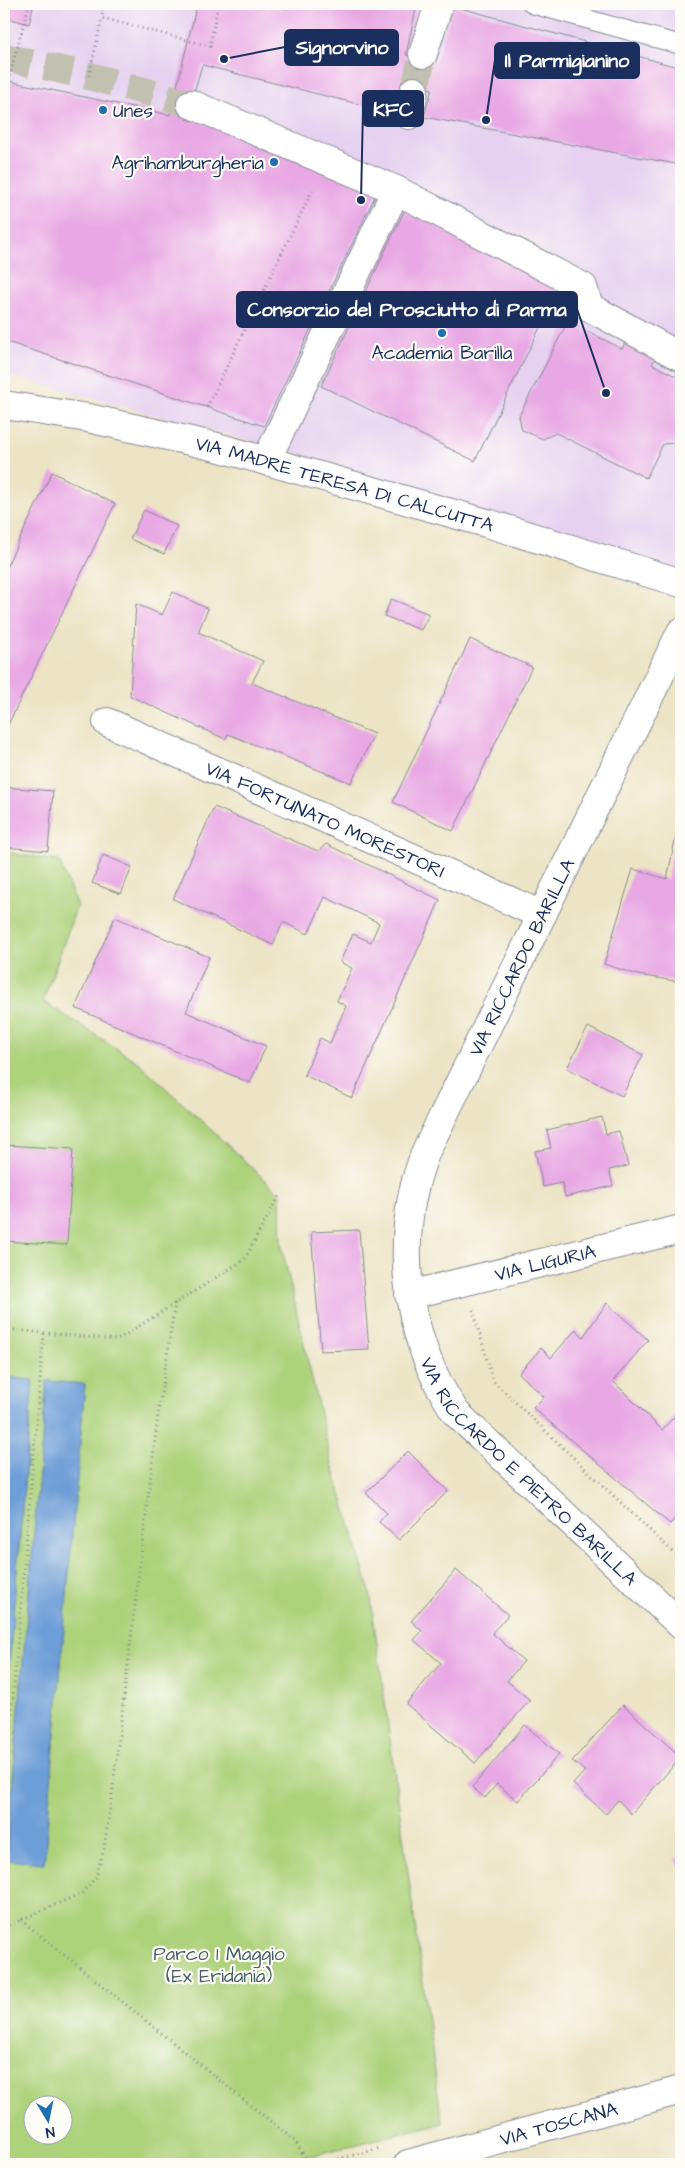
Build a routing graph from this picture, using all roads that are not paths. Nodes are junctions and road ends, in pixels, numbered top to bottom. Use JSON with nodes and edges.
{"nodes":[{"id":1,"x":438,"y":4,"type":"edge"},
{"id":2,"x":532,"y":4,"type":"edge"},
{"id":3,"x":681,"y":45,"type":"edge"},
{"id":4,"x":423,"y":54,"type":"tunnel mouth"},
{"id":5,"x":191,"y":104,"type":"tunnel mouth"},
{"id":6,"x":396,"y":190,"type":"junction"},
{"id":7,"x":681,"y":357,"type":"edge"},
{"id":8,"x":4,"y":405,"type":"edge"},
{"id":9,"x":266,"y":461,"type":"junction"},
{"id":10,"x":681,"y":583,"type":"edge"},
{"id":11,"x":681,"y":632,"type":"edge"},
{"id":12,"x":107,"y":722,"type":"dead end"},
{"id":13,"x":542,"y":915,"type":"junction"},
{"id":14,"x":681,"y":1229,"type":"edge"},
{"id":15,"x":409,"y":1295,"type":"junction"},
{"id":16,"x":681,"y":1626,"type":"edge"},
{"id":17,"x":681,"y":2090,"type":"edge"},
{"id":18,"x":408,"y":2164,"type":"edge"}],
"edges":[{"from":1,"to":4,"type":"street"},
{"from":2,"to":3,"type":"lane"},
{"from":5,"to":6,"type":"street"},
{"from":6,"to":7,"type":"street"},
{"from":6,"to":9,"type":"street"},
{"from":8,"to":9,"type":"street","name":"VIA MADRE TERESA DI CALCUTTA"},
{"from":9,"to":10,"type":"street","name":"VIA MADRE TERESA DI CALCUTTA"},
{"from":11,"to":13,"type":"street","name":"VIA RICCARDO BARILLA"},
{"from":12,"to":13,"type":"street","name":"VIA FORTUNATO MORESTORI"},
{"from":13,"to":15,"type":"street","name":"VIA RICCARDO BARILLA"},
{"from":14,"to":15,"type":"street","name":"VIA LIGURIA"},
{"from":15,"to":16,"type":"street","name":"VIA RICCARDO E PIETRO BARILLA"},
{"from":17,"to":18,"type":"street","name":"VIA TOSCANA"}]}
